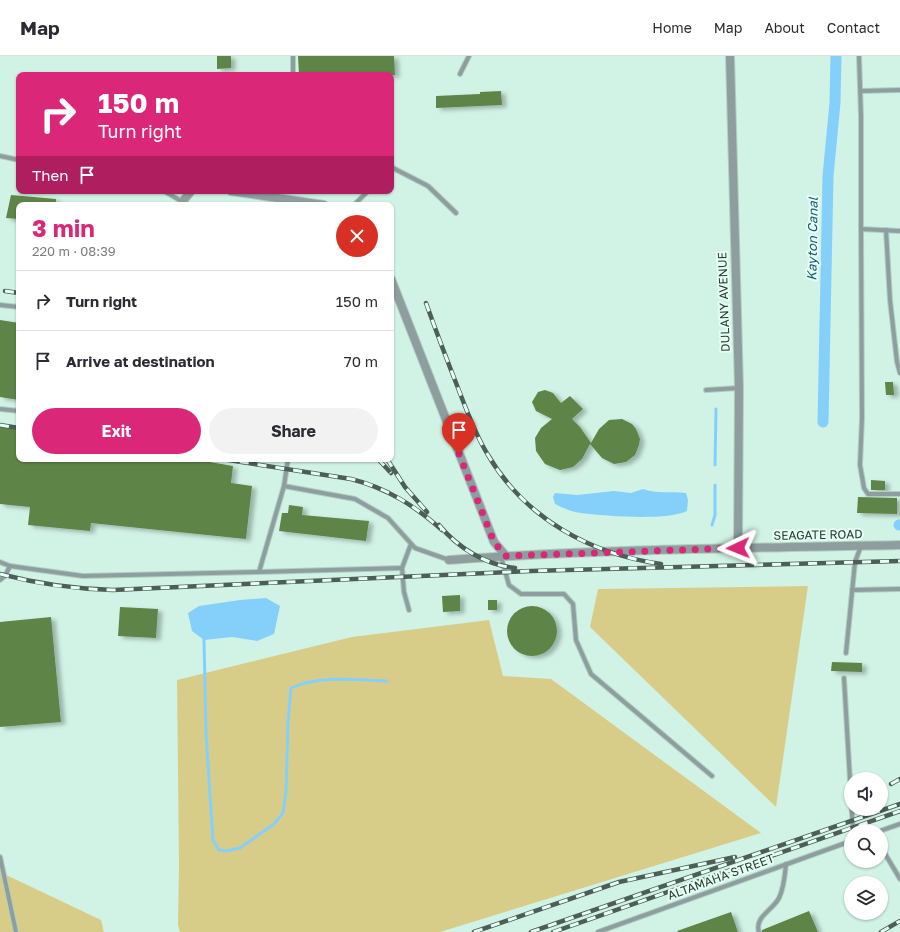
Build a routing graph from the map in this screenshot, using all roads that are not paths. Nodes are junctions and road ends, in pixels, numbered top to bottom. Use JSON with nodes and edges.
{"nodes":[{"id":1,"x":293,"y":56,"type":"edge"},
{"id":2,"x":469,"y":56,"type":"edge"},
{"id":3,"x":730,"y":56,"type":"edge"},
{"id":4,"x":859,"y":56,"type":"edge"},
{"id":5,"x":293,"y":72,"type":"edge"},
{"id":6,"x":460,"y":74,"type":"dead end"},
{"id":7,"x":900,"y":90,"type":"edge"},
{"id":8,"x":861,"y":91,"type":"junction"},
{"id":9,"x":0,"y":156,"type":"edge"},
{"id":10,"x":16,"y":159,"type":"edge"},
{"id":11,"x":394,"y":169,"type":"edge"},
{"id":12,"x":169,"y":194,"type":"edge"},
{"id":13,"x":251,"y":194,"type":"edge"},
{"id":14,"x":365,"y":194,"type":"edge"},
{"id":15,"x":183,"y":202,"type":"edge"},
{"id":16,"x":304,"y":202,"type":"edge"},
{"id":17,"x":357,"y":202,"type":"edge"},
{"id":18,"x":456,"y":213,"type":"dead end"},
{"id":19,"x":861,"y":229,"type":"junction"},
{"id":20,"x":886,"y":230,"type":"junction"},
{"id":21,"x":900,"y":231,"type":"edge"},
{"id":22,"x":394,"y":287,"type":"edge"},
{"id":23,"x":0,"y":305,"type":"edge"},
{"id":24,"x":16,"y":308,"type":"edge"},
{"id":25,"x":900,"y":373,"type":"edge"},
{"id":26,"x":739,"y":388,"type":"junction"},
{"id":27,"x":706,"y":390,"type":"dead end"},
{"id":28,"x":0,"y":409,"type":"edge"},
{"id":29,"x":16,"y":411,"type":"edge"},
{"id":30,"x":288,"y":462,"type":"edge"},
{"id":31,"x":284,"y":486,"type":"junction"},
{"id":32,"x":900,"y":494,"type":"edge"},
{"id":33,"x":411,"y":544,"type":"junction"},
{"id":34,"x":900,"y":545,"type":"edge"},
{"id":35,"x":861,"y":546,"type":"junction"},
{"id":36,"x":738,"y":548,"type":"junction"},
{"id":37,"x":504,"y":556,"type":"junction"},
{"id":38,"x":449,"y":560,"type":"joint"},
{"id":39,"x":0,"y":562,"type":"edge"},
{"id":40,"x":10,"y":566,"type":"junction"},
{"id":41,"x":402,"y":568,"type":"junction"},
{"id":42,"x":259,"y":572,"type":"junction"},
{"id":43,"x":0,"y":580,"type":"edge"},
{"id":44,"x":852,"y":590,"type":"junction"},
{"id":45,"x":900,"y":590,"type":"edge"},
{"id":46,"x":409,"y":610,"type":"dead end"},
{"id":47,"x":846,"y":653,"type":"dead end"},
{"id":48,"x":844,"y":678,"type":"dead end"},
{"id":49,"x":712,"y":776,"type":"dead end"},
{"id":50,"x":853,"y":824,"type":"edge"},
{"id":51,"x":900,"y":824,"type":"edge"},
{"id":52,"x":888,"y":828,"type":"edge"},
{"id":53,"x":844,"y":843,"type":"edge"},
{"id":54,"x":0,"y":857,"type":"edge"},
{"id":55,"x":888,"y":859,"type":"edge"},
{"id":56,"x":786,"y":864,"type":"junction"},
{"id":57,"x":900,"y":879,"type":"edge"},
{"id":58,"x":16,"y":932,"type":"edge"},
{"id":59,"x":598,"y":932,"type":"edge"},
{"id":60,"x":759,"y":932,"type":"edge"}],
"edges":[{"from":1,"to":5,"type":"lane"},
{"from":2,"to":6,"type":"lane"},
{"from":3,"to":26,"type":"street","name":"DULANY AVENUE"},
{"from":4,"to":8,"type":"lane"},
{"from":7,"to":8,"type":"lane"},
{"from":8,"to":19,"type":"lane"},
{"from":9,"to":10,"type":"lane"},
{"from":11,"to":18,"type":"lane"},
{"from":12,"to":15,"type":"lane"},
{"from":13,"to":16,"type":"street"},
{"from":14,"to":17,"type":"lane"},
{"from":19,"to":20,"type":"lane"},
{"from":19,"to":32,"type":"lane"},
{"from":20,"to":21,"type":"lane"},
{"from":20,"to":25,"type":"lane"},
{"from":22,"to":37,"type":"street"},
{"from":23,"to":24,"type":"lane"},
{"from":26,"to":27,"type":"lane"},
{"from":26,"to":36,"type":"street","name":"DULANY AVENUE"},
{"from":28,"to":29,"type":"lane"},
{"from":30,"to":31,"type":"lane"},
{"from":31,"to":33,"type":"lane"},
{"from":31,"to":42,"type":"lane"},
{"from":33,"to":38,"type":"lane"},
{"from":33,"to":41,"type":"lane"},
{"from":34,"to":35,"type":"street","name":"SEAGATE ROAD"},
{"from":35,"to":36,"type":"street","name":"SEAGATE ROAD"},
{"from":35,"to":44,"type":"lane"},
{"from":36,"to":37,"type":"street","name":"SEAGATE ROAD"},
{"from":37,"to":38,"type":"street","name":"SEAGATE ROAD"},
{"from":37,"to":49,"type":"lane"},
{"from":39,"to":40,"type":"lane"},
{"from":40,"to":42,"type":"lane"},
{"from":40,"to":43,"type":"lane"},
{"from":41,"to":42,"type":"lane"},
{"from":41,"to":46,"type":"lane"},
{"from":44,"to":45,"type":"lane"},
{"from":44,"to":47,"type":"lane"},
{"from":48,"to":50,"type":"lane"},
{"from":51,"to":52,"type":"lane"},
{"from":53,"to":56,"type":"lane","name":"ALTAMAHA STREET"},
{"from":54,"to":58,"type":"lane"},
{"from":55,"to":57,"type":"lane"},
{"from":56,"to":59,"type":"lane","name":"ALTAMAHA STREET"},
{"from":56,"to":60,"type":"lane"}]}
